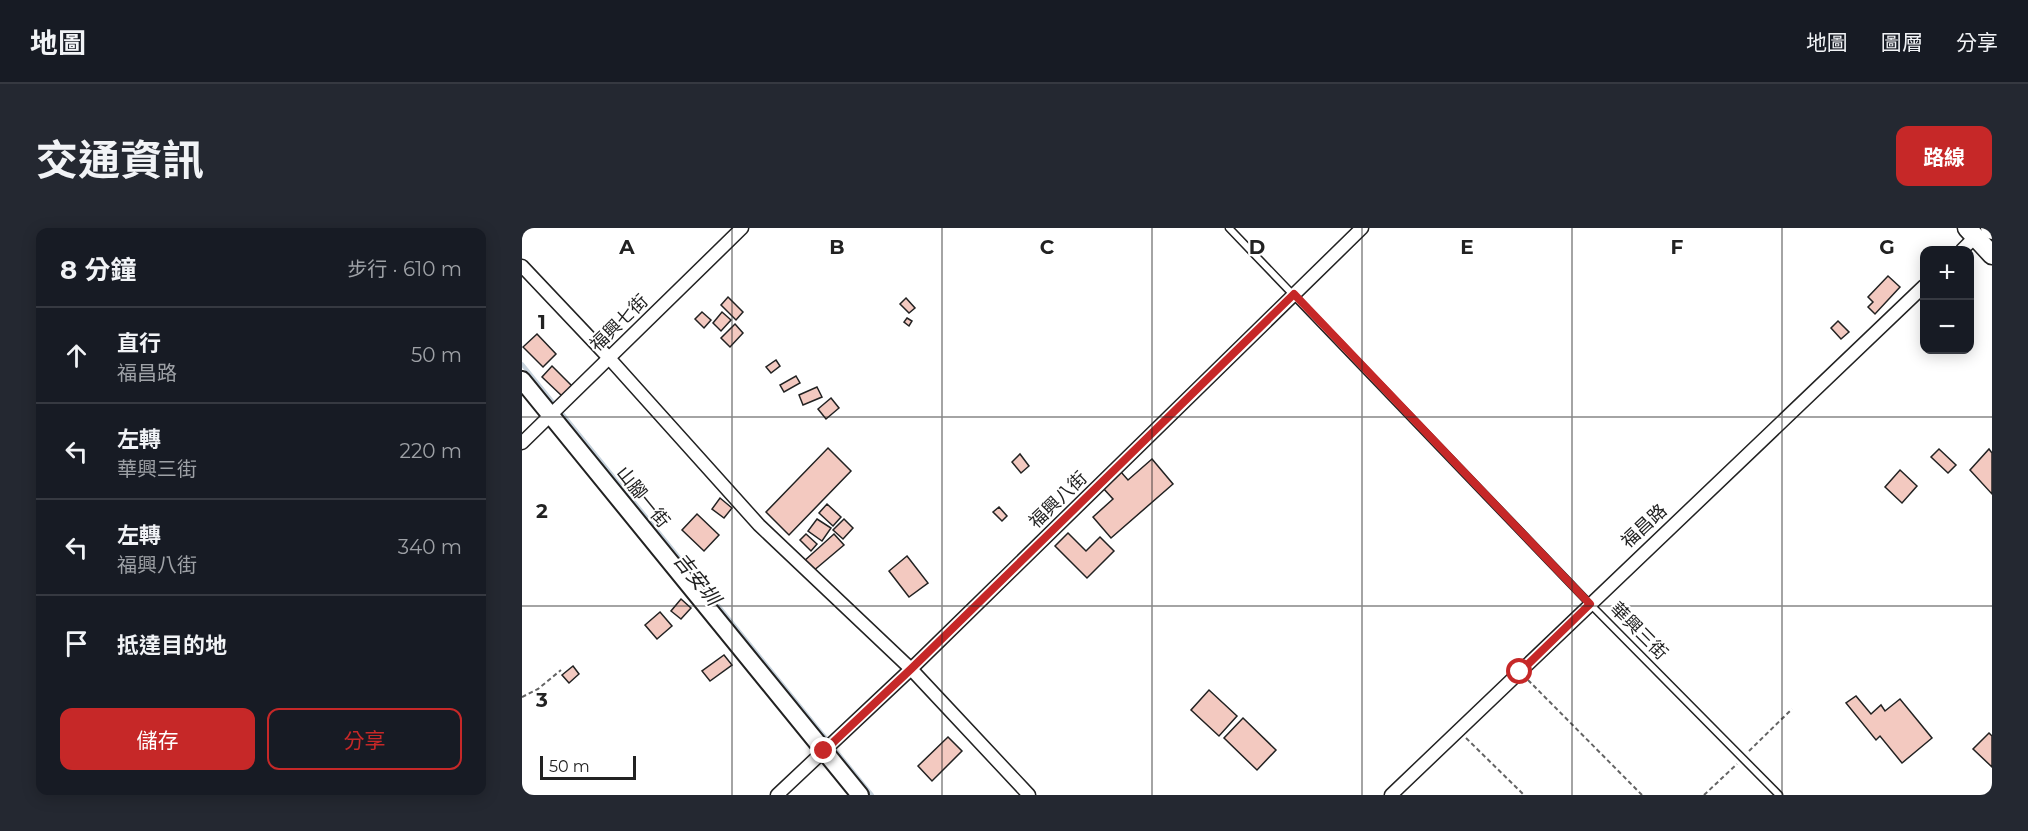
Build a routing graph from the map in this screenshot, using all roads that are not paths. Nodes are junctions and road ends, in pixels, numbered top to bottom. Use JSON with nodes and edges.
{"nodes":[{"id":1,"x":742,"y":228,"type":"edge"},
{"id":2,"x":1229,"y":228,"type":"edge"},
{"id":3,"x":1362,"y":228,"type":"edge"},
{"id":4,"x":1981,"y":230,"type":"edge"},
{"id":5,"x":1966,"y":246,"type":"edge"},
{"id":6,"x":1992,"y":255,"type":"edge"},
{"id":7,"x":522,"y":266,"type":"edge"},
{"id":8,"x":1920,"y":290,"type":"edge"},
{"id":9,"x":1294,"y":294,"type":"junction"},
{"id":10,"x":609,"y":358,"type":"junction"},
{"id":11,"x":522,"y":380,"type":"edge"},
{"id":12,"x":556,"y":411,"type":"junction"},
{"id":13,"x":522,"y":443,"type":"edge"},
{"id":14,"x":1590,"y":604,"type":"junction"},
{"id":15,"x":911,"y":669,"type":"junction"},
{"id":16,"x":830,"y":746,"type":"junction"},
{"id":17,"x":777,"y":795,"type":"edge"},
{"id":18,"x":860,"y":795,"type":"edge"},
{"id":19,"x":1029,"y":795,"type":"edge"},
{"id":20,"x":1391,"y":795,"type":"edge"},
{"id":21,"x":1779,"y":795,"type":"edge"}],
"edges":[{"from":1,"to":10,"type":"street","name":"福興七街"},
{"from":2,"to":9,"type":"lane","name":"華興三街"},
{"from":3,"to":9,"type":"street","name":"福興八街"},
{"from":4,"to":5,"type":"street"},
{"from":4,"to":6,"type":"main road"},
{"from":7,"to":10,"type":"street"},
{"from":8,"to":14,"type":"street","name":"福昌路"},
{"from":9,"to":14,"type":"lane","name":"華興三街"},
{"from":9,"to":15,"type":"street","name":"福興八街"},
{"from":10,"to":12,"type":"street","name":"福興七街"},
{"from":10,"to":15,"type":"street"},
{"from":11,"to":12,"type":"street","name":"山腳一街"},
{"from":12,"to":13,"type":"street","name":"福興七街"},
{"from":12,"to":16,"type":"street","name":"山腳一街"},
{"from":14,"to":20,"type":"street","name":"福昌路"},
{"from":14,"to":21,"type":"lane","name":"華興三街"},
{"from":15,"to":16,"type":"street","name":"福興八街"},
{"from":15,"to":19,"type":"street"},
{"from":16,"to":17,"type":"street","name":"福興八街"},
{"from":16,"to":18,"type":"street","name":"山腳一街"}]}
